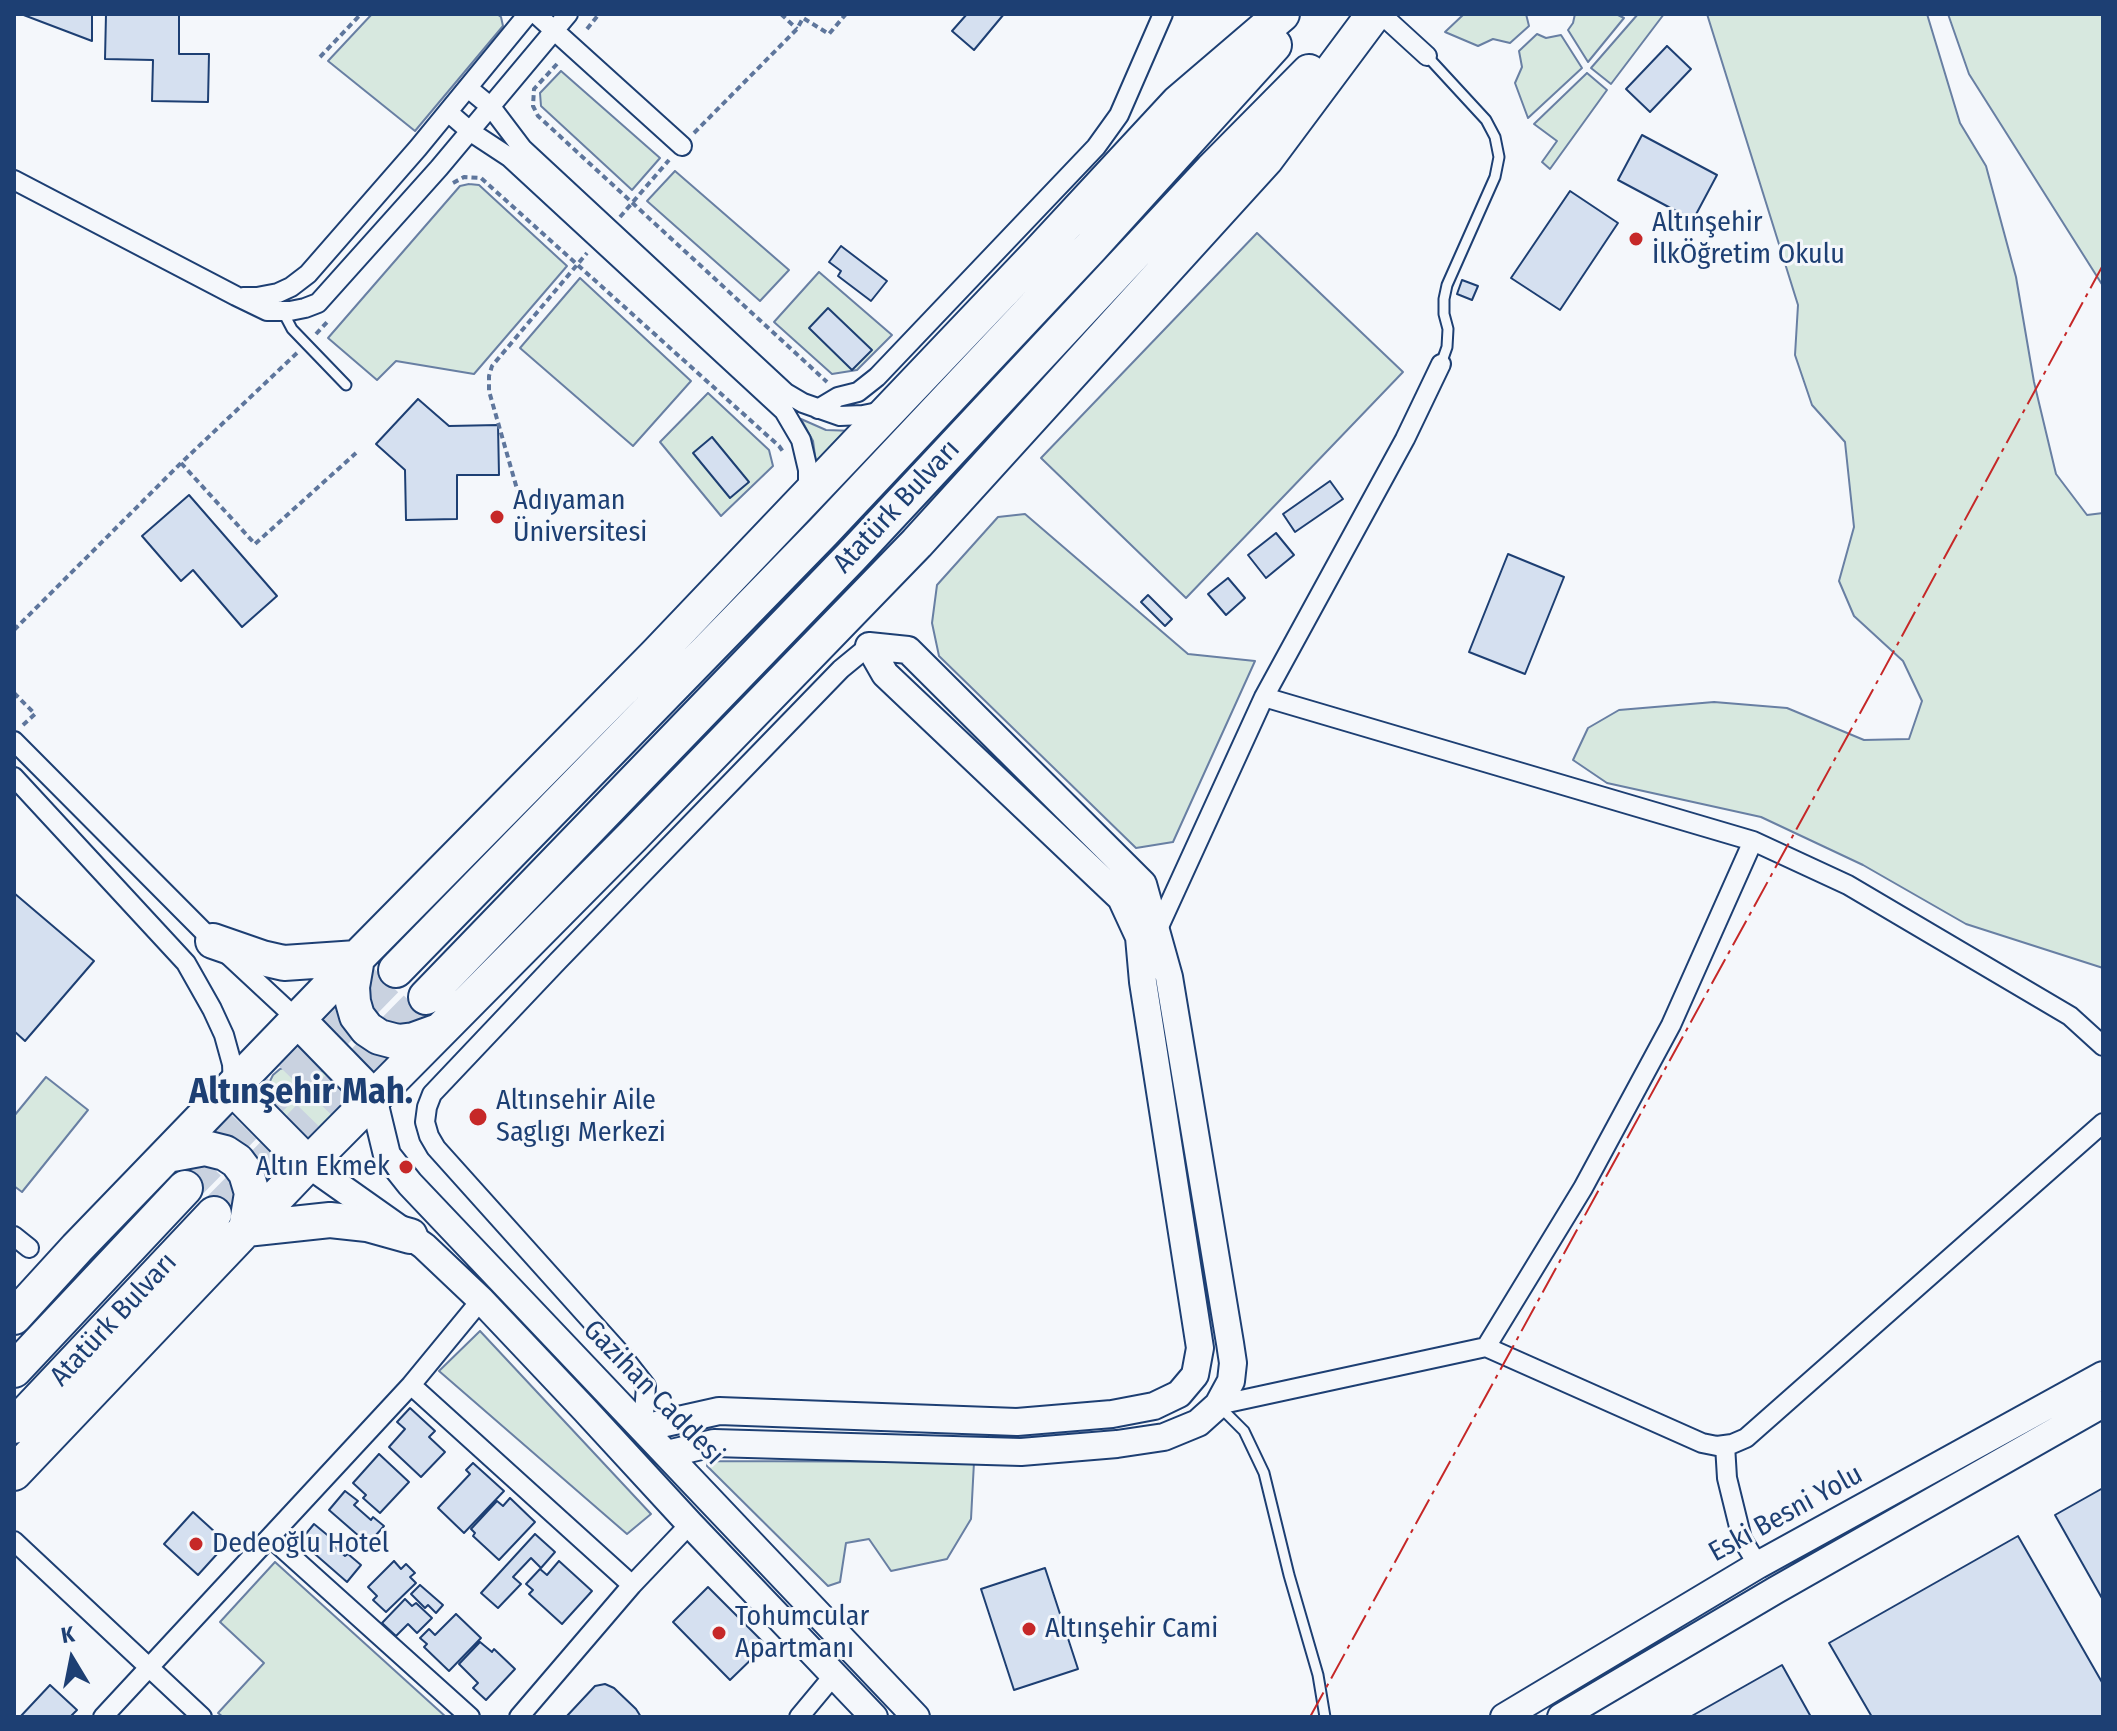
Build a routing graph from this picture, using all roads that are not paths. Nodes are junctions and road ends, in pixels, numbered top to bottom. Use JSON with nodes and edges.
{"nodes":[{"id":1,"x":528,"y":14,"type":"edge"},
{"id":2,"x":536,"y":14,"type":"edge"},
{"id":3,"x":568,"y":14,"type":"edge"},
{"id":4,"x":1163,"y":14,"type":"edge"},
{"id":5,"x":1282,"y":14,"type":"edge"},
{"id":6,"x":1301,"y":14,"type":"edge"},
{"id":7,"x":1366,"y":14,"type":"edge"},
{"id":8,"x":1374,"y":14,"type":"edge"},
{"id":9,"x":1381,"y":14,"type":"edge"},
{"id":10,"x":554,"y":31,"type":"junction"},
{"id":11,"x":1427,"y":56,"type":"joint"},
{"id":12,"x":468,"y":88,"type":"junction"},
{"id":13,"x":491,"y":107,"type":"junction"},
{"id":14,"x":448,"y":112,"type":"junction"},
{"id":15,"x":471,"y":132,"type":"junction"},
{"id":16,"x":682,"y":146,"type":"road end"},
{"id":17,"x":14,"y":180,"type":"edge"},
{"id":18,"x":280,"y":302,"type":"junction"},
{"id":19,"x":1441,"y":364,"type":"joint"},
{"id":20,"x":346,"y":385,"type":"dead end"},
{"id":21,"x":818,"y":409,"type":"junction"},
{"id":22,"x":890,"y":409,"type":"junction"},
{"id":23,"x":808,"y":495,"type":"junction"},
{"id":24,"x":869,"y":646,"type":"joint"},
{"id":25,"x":1264,"y":697,"type":"junction"},
{"id":26,"x":16,"y":736,"type":"edge"},
{"id":27,"x":14,"y":777,"type":"edge"},
{"id":28,"x":1753,"y":841,"type":"junction"},
{"id":29,"x":1148,"y":934,"type":"junction"},
{"id":30,"x":213,"y":941,"type":"junction"},
{"id":31,"x":357,"y":958,"type":"junction"},
{"id":32,"x":396,"y":970,"type":"tunnel mouth"},
{"id":33,"x":426,"y":997,"type":"tunnel mouth"},
{"id":34,"x":299,"y":1021,"type":"junction"},
{"id":35,"x":440,"y":1030,"type":"junction"},
{"id":36,"x":2103,"y":1046,"type":"edge"},
{"id":37,"x":233,"y":1088,"type":"junction"},
{"id":38,"x":373,"y":1097,"type":"junction"},
{"id":39,"x":2103,"y":1123,"type":"edge"},
{"id":40,"x":167,"y":1155,"type":"junction"},
{"id":41,"x":308,"y":1164,"type":"junction"},
{"id":42,"x":185,"y":1188,"type":"tunnel mouth"},
{"id":43,"x":214,"y":1214,"type":"tunnel mouth"},
{"id":44,"x":246,"y":1229,"type":"junction"},
{"id":45,"x":410,"y":1236,"type":"junction"},
{"id":46,"x":481,"y":1300,"type":"junction"},
{"id":47,"x":14,"y":1317,"type":"edge"},
{"id":48,"x":1486,"y":1347,"type":"junction"},
{"id":49,"x":14,"y":1370,"type":"edge"},
{"id":50,"x":2103,"y":1375,"type":"edge"},
{"id":51,"x":411,"y":1385,"type":"junction"},
{"id":52,"x":2103,"y":1404,"type":"edge"},
{"id":53,"x":1218,"y":1405,"type":"junction"},
{"id":54,"x":14,"y":1426,"type":"edge"},
{"id":55,"x":643,"y":1428,"type":"junction"},
{"id":56,"x":1725,"y":1445,"type":"junction"},
{"id":57,"x":667,"y":1454,"type":"junction"},
{"id":58,"x":14,"y":1473,"type":"edge"},
{"id":59,"x":690,"y":1524,"type":"junction"},
{"id":60,"x":271,"y":1538,"type":"junction"},
{"id":61,"x":14,"y":1541,"type":"edge"},
{"id":62,"x":1758,"y":1565,"type":"junction"},
{"id":63,"x":632,"y":1585,"type":"junction"},
{"id":64,"x":149,"y":1669,"type":"junction"},
{"id":65,"x":834,"y":1675,"type":"junction"},
{"id":66,"x":866,"y":1714,"type":"edge"},
{"id":67,"x":103,"y":1717,"type":"edge"},
{"id":68,"x":202,"y":1717,"type":"edge"},
{"id":69,"x":470,"y":1717,"type":"edge"},
{"id":70,"x":519,"y":1717,"type":"edge"},
{"id":71,"x":799,"y":1717,"type":"edge"},
{"id":72,"x":916,"y":1717,"type":"edge"},
{"id":73,"x":1325,"y":1717,"type":"edge"},
{"id":74,"x":1504,"y":1717,"type":"edge"},
{"id":75,"x":1561,"y":1717,"type":"edge"}],
"edges":[{"from":1,"to":12,"type":"street"},
{"from":2,"to":10,"type":"street"},
{"from":3,"to":10,"type":"street"},
{"from":4,"to":21,"type":"street"},
{"from":5,"to":22,"type":"highway"},
{"from":6,"to":32,"type":"highway","name":"Atatürk Bulvarı"},
{"from":7,"to":33,"type":"highway","name":"Atatürk Bulvarı"},
{"from":8,"to":35,"type":"highway"},
{"from":9,"to":11,"type":"street"},
{"from":10,"to":13,"type":"street"},
{"from":10,"to":16,"type":"street"},
{"from":11,"to":19,"type":"lane"},
{"from":12,"to":13,"type":"street"},
{"from":12,"to":14,"type":"street"},
{"from":13,"to":15,"type":"street"},
{"from":13,"to":21,"type":"street"},
{"from":14,"to":15,"type":"street"},
{"from":14,"to":18,"type":"street"},
{"from":15,"to":18,"type":"street"},
{"from":15,"to":23,"type":"street"},
{"from":17,"to":18,"type":"street"},
{"from":18,"to":20,"type":"lane"},
{"from":19,"to":25,"type":"street"},
{"from":21,"to":22,"type":"street"},
{"from":22,"to":23,"type":"highway"},
{"from":23,"to":31,"type":"highway"},
{"from":24,"to":29,"type":"main road"},
{"from":24,"to":55,"type":"street"},
{"from":25,"to":28,"type":"street"},
{"from":25,"to":29,"type":"street"},
{"from":26,"to":30,"type":"street"},
{"from":27,"to":37,"type":"street"},
{"from":28,"to":36,"type":"street"},
{"from":28,"to":48,"type":"street"},
{"from":29,"to":53,"type":"main road"},
{"from":29,"to":55,"type":"main road"},
{"from":30,"to":31,"type":"highway"},
{"from":30,"to":34,"type":"street"},
{"from":31,"to":34,"type":"highway"},
{"from":31,"to":35,"type":"highway"},
{"from":34,"to":37,"type":"highway"},
{"from":34,"to":38,"type":"highway"},
{"from":35,"to":38,"type":"highway"},
{"from":37,"to":40,"type":"highway"},
{"from":37,"to":41,"type":"highway"},
{"from":38,"to":41,"type":"highway"},
{"from":38,"to":55,"type":"main road","name":"Gazihan Caddesi"},
{"from":39,"to":56,"type":"street"},
{"from":40,"to":44,"type":"highway"},
{"from":40,"to":47,"type":"highway"},
{"from":41,"to":44,"type":"highway"},
{"from":41,"to":45,"type":"main road"},
{"from":42,"to":49,"type":"highway","name":"Atatürk Bulvarı"},
{"from":43,"to":54,"type":"highway","name":"Atatürk Bulvarı"},
{"from":44,"to":45,"type":"highway"},
{"from":44,"to":58,"type":"highway"},
{"from":45,"to":46,"type":"main road"},
{"from":46,"to":51,"type":"street"},
{"from":46,"to":59,"type":"main road"},
{"from":48,"to":53,"type":"street"},
{"from":48,"to":56,"type":"street"},
{"from":50,"to":62,"type":"main road","name":"Eski Besni Yolu"},
{"from":51,"to":60,"type":"street"},
{"from":51,"to":63,"type":"street"},
{"from":52,"to":75,"type":"main road"},
{"from":53,"to":57,"type":"main road"},
{"from":53,"to":73,"type":"lane"},
{"from":55,"to":57,"type":"main road","name":"Gazihan Caddesi"},
{"from":56,"to":62,"type":"street"},
{"from":57,"to":72,"type":"main road","name":"Gazihan Caddesi"},
{"from":59,"to":63,"type":"street"},
{"from":59,"to":65,"type":"main road"},
{"from":60,"to":64,"type":"street"},
{"from":60,"to":69,"type":"street"},
{"from":61,"to":64,"type":"street"},
{"from":62,"to":74,"type":"main road","name":"Eski Besni Yolu"},
{"from":63,"to":70,"type":"street"},
{"from":64,"to":67,"type":"street"},
{"from":64,"to":68,"type":"street"},
{"from":65,"to":66,"type":"main road"},
{"from":65,"to":71,"type":"street"}]}
